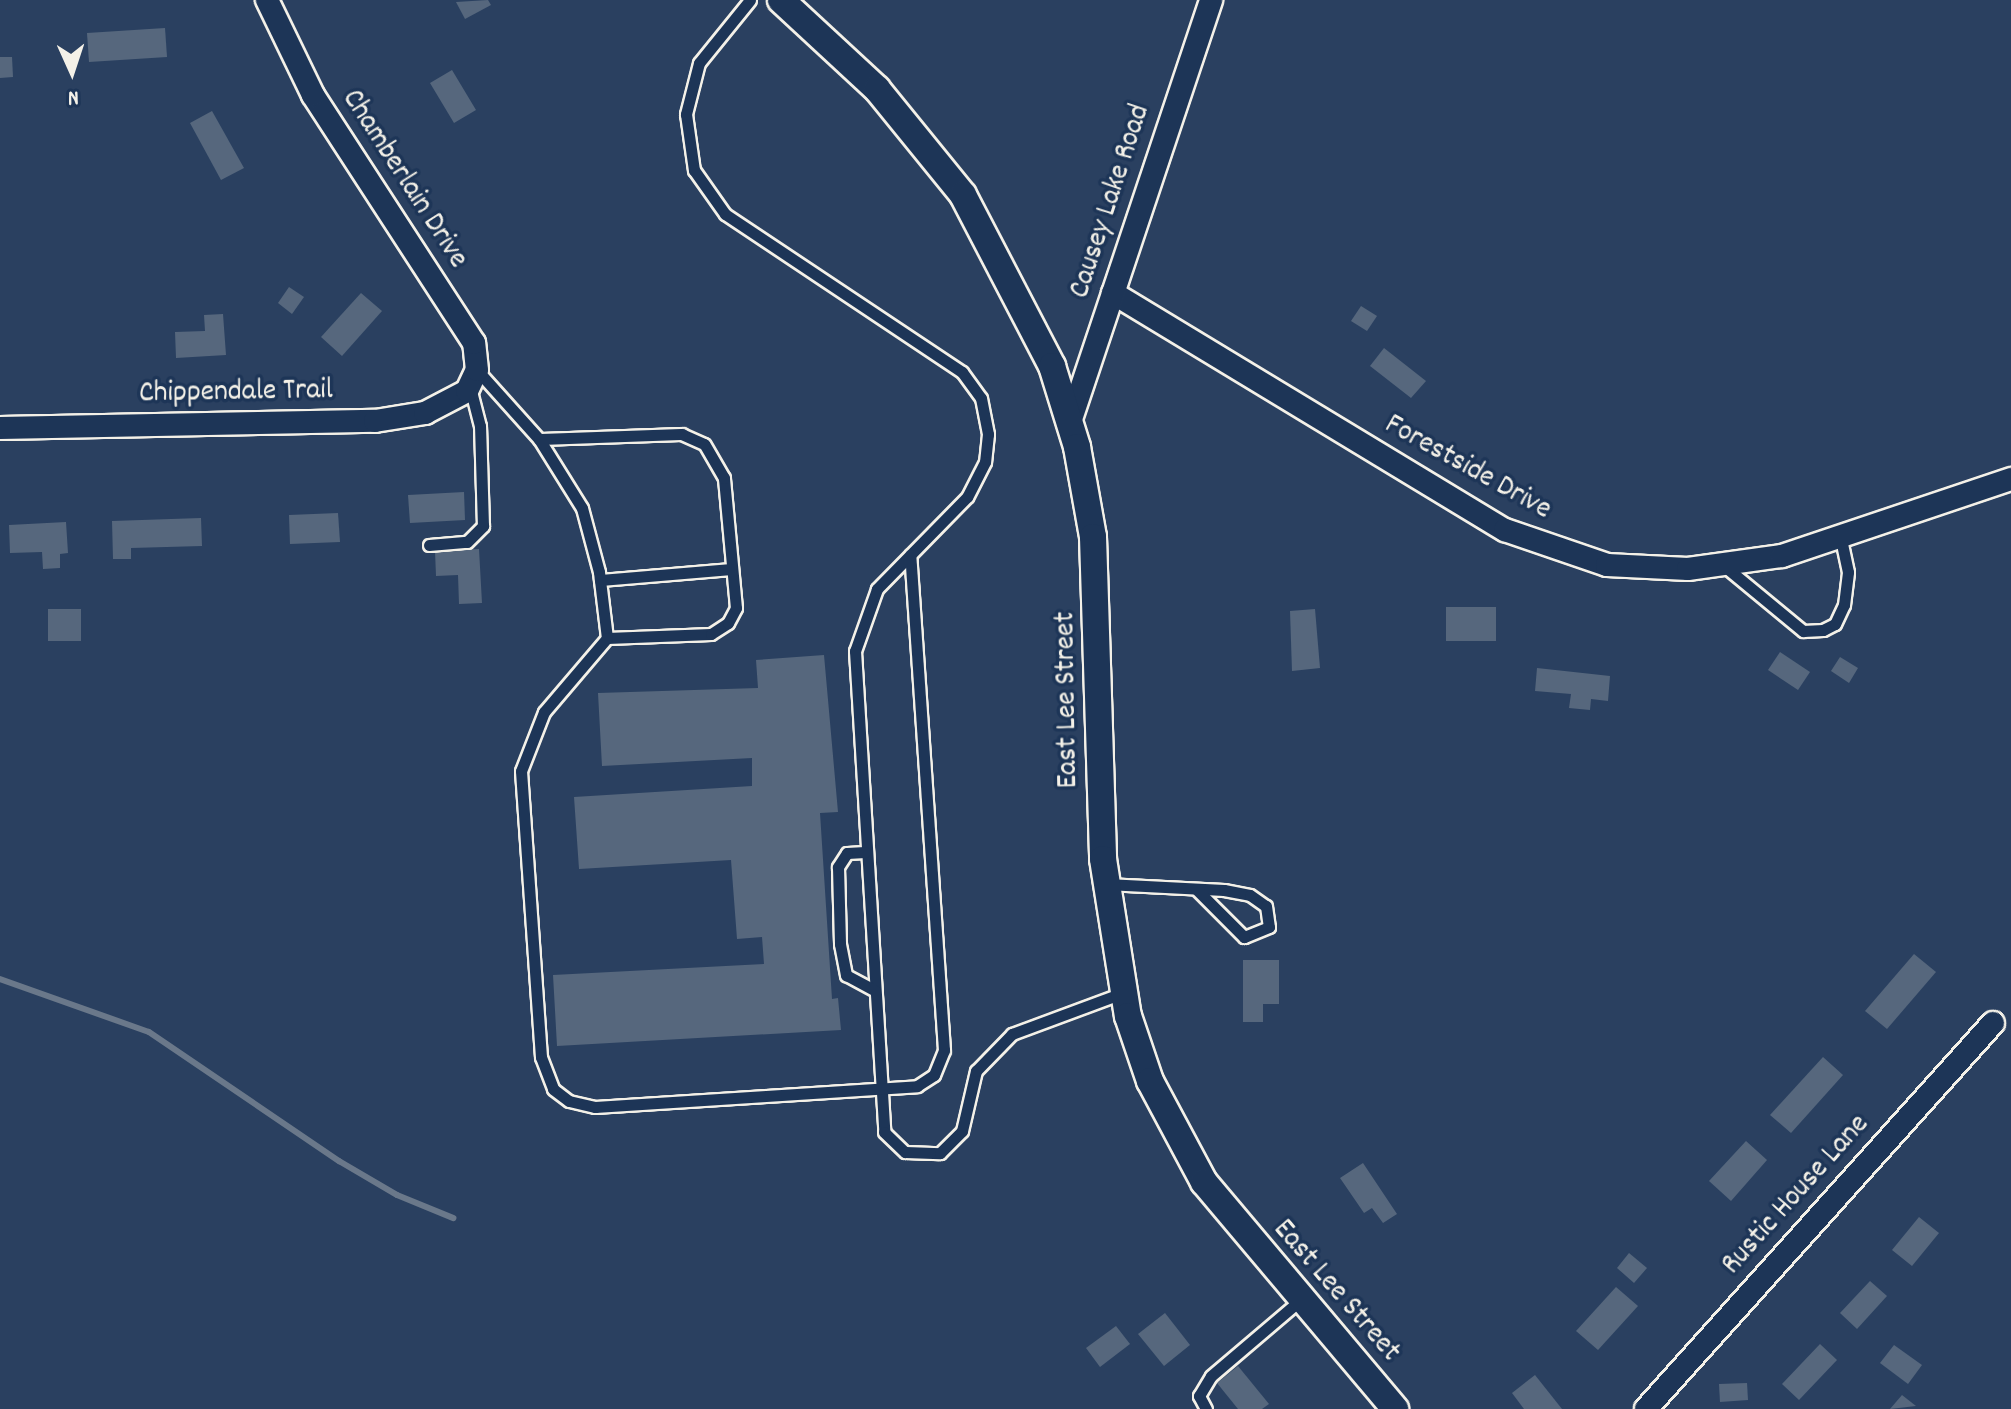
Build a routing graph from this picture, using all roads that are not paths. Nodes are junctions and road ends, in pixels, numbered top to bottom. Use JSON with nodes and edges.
{"nodes":[{"id":1,"x":267,"y":0,"type":"edge"},
{"id":2,"x":750,"y":0,"type":"edge"},
{"id":3,"x":781,"y":0,"type":"edge"},
{"id":4,"x":1211,"y":0,"type":"edge"},
{"id":5,"x":1113,"y":293,"type":"junction"},
{"id":6,"x":471,"y":382,"type":"junction"},
{"id":7,"x":1070,"y":422,"type":"junction"},
{"id":8,"x":0,"y":428,"type":"edge"},
{"id":9,"x":539,"y":439,"type":"junction"},
{"id":10,"x":2011,"y":479,"type":"edge"},
{"id":11,"x":1841,"y":539,"type":"junction"},
{"id":12,"x":429,"y":545,"type":"dead end"},
{"id":13,"x":910,"y":555,"type":"junction"},
{"id":14,"x":1722,"y":565,"type":"junction"},
{"id":15,"x":732,"y":569,"type":"junction"},
{"id":16,"x":600,"y":580,"type":"junction"},
{"id":17,"x":607,"y":638,"type":"junction"},
{"id":18,"x":865,"y":852,"type":"junction"},
{"id":19,"x":1105,"y":884,"type":"junction"},
{"id":20,"x":1196,"y":889,"type":"junction"},
{"id":21,"x":874,"y":990,"type":"junction"},
{"id":22,"x":1122,"y":993,"type":"junction"},
{"id":23,"x":1993,"y":1023,"type":"dead end"},
{"id":24,"x":880,"y":1089,"type":"junction"},
{"id":25,"x":1299,"y":1301,"type":"junction"},
{"id":26,"x":1206,"y":1409,"type":"edge"},
{"id":27,"x":1395,"y":1409,"type":"edge"},
{"id":28,"x":1646,"y":1409,"type":"edge"}],
"edges":[{"from":1,"to":6,"type":"street","name":"Chamberlain Drive"},
{"from":2,"to":13,"type":"lane"},
{"from":3,"to":7,"type":"street","name":"East Lee Street"},
{"from":4,"to":5,"type":"street","name":"Causey Lake Road"},
{"from":5,"to":7,"type":"street","name":"Causey Lake Road"},
{"from":5,"to":14,"type":"street","name":"Forestside Drive"},
{"from":6,"to":8,"type":"street","name":"Chippendale Trail"},
{"from":6,"to":9,"type":"lane"},
{"from":6,"to":12,"type":"lane"},
{"from":7,"to":19,"type":"street","name":"East Lee Street"},
{"from":9,"to":15,"type":"lane"},
{"from":9,"to":16,"type":"lane"},
{"from":10,"to":11,"type":"street","name":"Forestside Drive"},
{"from":11,"to":14,"type":"street","name":"Forestside Drive"},
{"from":11,"to":14,"type":"lane"},
{"from":13,"to":18,"type":"lane"},
{"from":13,"to":24,"type":"lane"},
{"from":15,"to":16,"type":"lane"},
{"from":15,"to":17,"type":"lane"},
{"from":16,"to":17,"type":"lane"},
{"from":17,"to":24,"type":"lane"},
{"from":18,"to":21,"type":"lane"},
{"from":18,"to":21,"type":"lane"},
{"from":19,"to":20,"type":"lane"},
{"from":19,"to":22,"type":"street","name":"East Lee Street"},
{"from":20,"to":20,"type":"lane"},
{"from":21,"to":24,"type":"lane"},
{"from":22,"to":24,"type":"lane"},
{"from":22,"to":25,"type":"street","name":"East Lee Street"},
{"from":23,"to":28,"type":"street","name":"Rustic House Lane"},
{"from":25,"to":26,"type":"lane"},
{"from":25,"to":27,"type":"street","name":"East Lee Street"}]}
